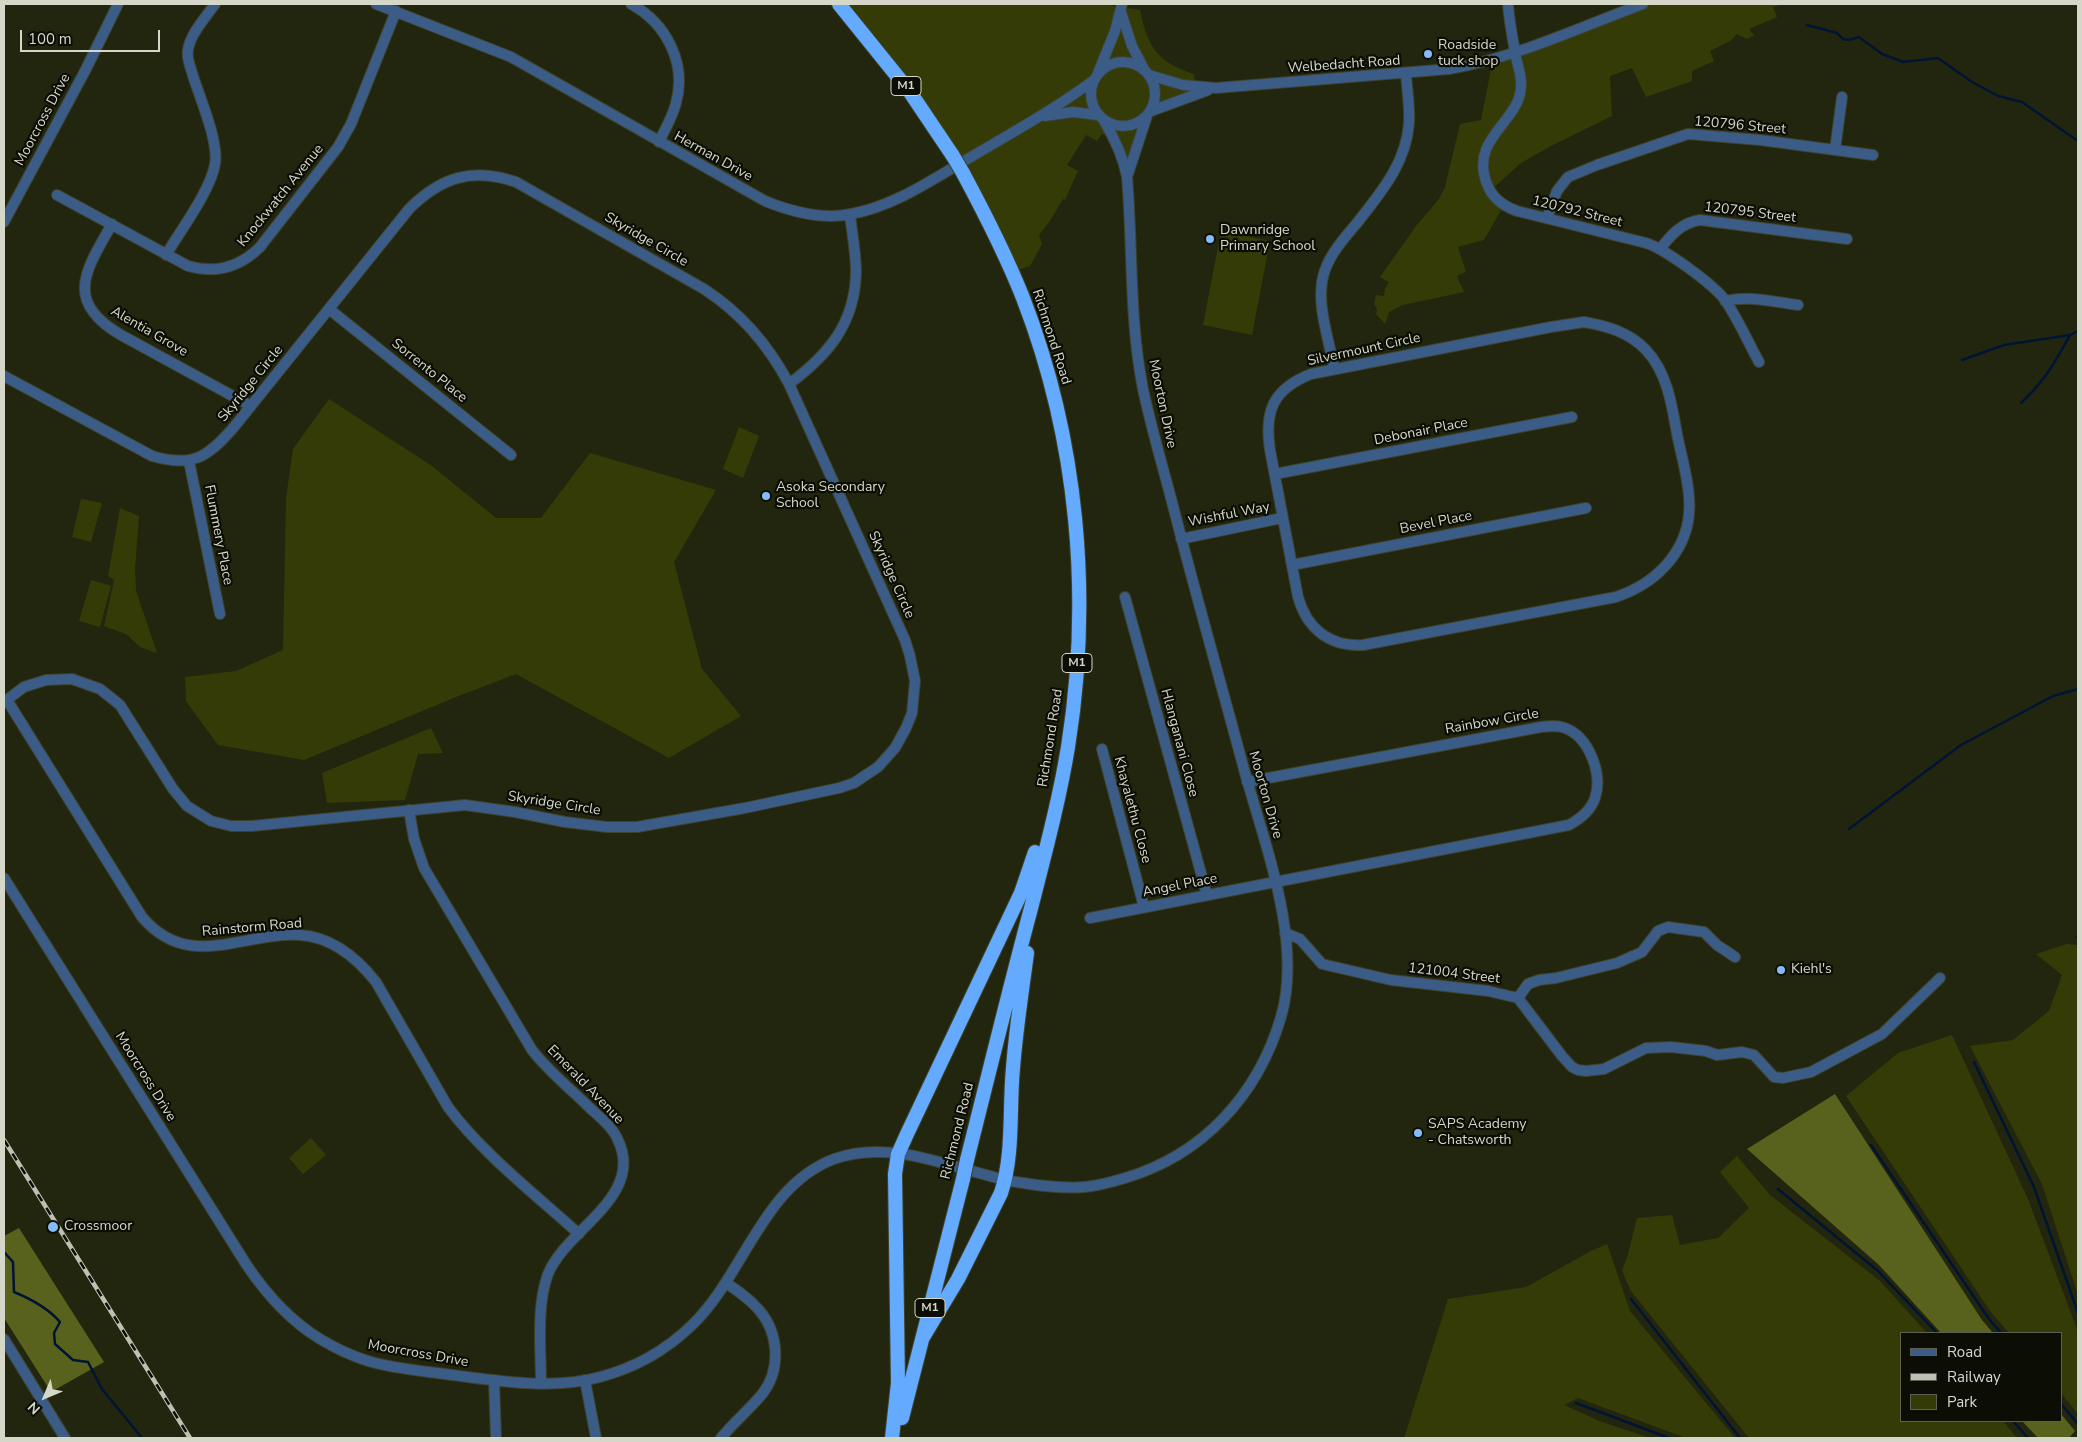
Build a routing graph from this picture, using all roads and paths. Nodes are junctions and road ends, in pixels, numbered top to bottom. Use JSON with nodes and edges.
{"nodes":[{"id":1,"x":118,"y":4,"type":"edge"},
{"id":2,"x":215,"y":4,"type":"edge"},
{"id":3,"x":376,"y":4,"type":"edge"},
{"id":4,"x":631,"y":4,"type":"edge"},
{"id":5,"x":831,"y":4,"type":"edge"},
{"id":6,"x":838,"y":4,"type":"edge"},
{"id":7,"x":1508,"y":4,"type":"edge"},
{"id":8,"x":1643,"y":4,"type":"edge"},
{"id":9,"x":1122,"y":8,"type":"edge"},
{"id":10,"x":396,"y":11,"type":"junction"},
{"id":11,"x":852,"y":21,"type":"junction"},
{"id":12,"x":1516,"y":52,"type":"junction"},
{"id":13,"x":1147,"y":72,"type":"junction"},
{"id":14,"x":1406,"y":74,"type":"junction"},
{"id":15,"x":1096,"y":77,"type":"junction"},
{"id":16,"x":1216,"y":88,"type":"junction"},
{"id":17,"x":1842,"y":97,"type":"dead end"},
{"id":18,"x":1149,"y":113,"type":"junction"},
{"id":19,"x":1041,"y":116,"type":"junction"},
{"id":20,"x":1100,"y":118,"type":"junction"},
{"id":21,"x":659,"y":142,"type":"junction"},
{"id":22,"x":1835,"y":150,"type":"junction"},
{"id":23,"x":1873,"y":155,"type":"dead end"},
{"id":24,"x":1127,"y":177,"type":"junction"},
{"id":25,"x":57,"y":195,"type":"dead end"},
{"id":26,"x":850,"y":214,"type":"junction"},
{"id":27,"x":1547,"y":218,"type":"junction"},
{"id":28,"x":4,"y":222,"type":"edge"},
{"id":29,"x":112,"y":224,"type":"junction"},
{"id":30,"x":1847,"y":239,"type":"dead end"},
{"id":31,"x":1660,"y":249,"type":"junction"},
{"id":32,"x":166,"y":255,"type":"junction"},
{"id":33,"x":1725,"y":301,"type":"junction"},
{"id":34,"x":1798,"y":305,"type":"dead end"},
{"id":35,"x":329,"y":309,"type":"junction"},
{"id":36,"x":1759,"y":362,"type":"dead end"},
{"id":37,"x":1334,"y":368,"type":"junction"},
{"id":38,"x":4,"y":376,"type":"edge"},
{"id":39,"x":788,"y":384,"type":"junction"},
{"id":40,"x":252,"y":406,"type":"junction"},
{"id":41,"x":1572,"y":417,"type":"dead end"},
{"id":42,"x":511,"y":455,"type":"dead end"},
{"id":43,"x":189,"y":461,"type":"junction"},
{"id":44,"x":1275,"y":474,"type":"junction"},
{"id":45,"x":1586,"y":508,"type":"dead end"},
{"id":46,"x":1282,"y":518,"type":"junction"},
{"id":47,"x":1181,"y":538,"type":"junction"},
{"id":48,"x":1292,"y":565,"type":"junction"},
{"id":49,"x":1125,"y":597,"type":"dead end"},
{"id":50,"x":220,"y":614,"type":"dead end"},
{"id":51,"x":6,"y":701,"type":"edge"},
{"id":52,"x":1068,"y":747,"type":"junction"},
{"id":53,"x":1102,"y":749,"type":"dead end"},
{"id":54,"x":1247,"y":782,"type":"junction"},
{"id":55,"x":408,"y":810,"type":"junction"},
{"id":56,"x":1040,"y":871,"type":"junction"},
{"id":57,"x":4,"y":878,"type":"edge"},
{"id":58,"x":1275,"y":881,"type":"junction"},
{"id":59,"x":1207,"y":895,"type":"junction"},
{"id":60,"x":1144,"y":907,"type":"junction"},
{"id":61,"x":1090,"y":918,"type":"dead end"},
{"id":62,"x":1285,"y":932,"type":"junction"},
{"id":63,"x":1735,"y":957,"type":"dead end"},
{"id":64,"x":1940,"y":978,"type":"dead end"},
{"id":65,"x":1518,"y":998,"type":"junction"},
{"id":66,"x":898,"y":1154,"type":"junction"},
{"id":67,"x":950,"y":1164,"type":"joint"},
{"id":68,"x":1005,"y":1180,"type":"junction"},
{"id":69,"x":579,"y":1234,"type":"junction"},
{"id":70,"x":726,"y":1283,"type":"junction"},
{"id":71,"x":4,"y":1339,"type":"edge"},
{"id":72,"x":922,"y":1340,"type":"junction"},
{"id":73,"x":494,"y":1380,"type":"junction"},
{"id":74,"x":585,"y":1380,"type":"junction"},
{"id":75,"x":541,"y":1384,"type":"junction"},
{"id":76,"x":65,"y":1438,"type":"edge"},
{"id":77,"x":496,"y":1438,"type":"edge"},
{"id":78,"x":596,"y":1438,"type":"edge"},
{"id":79,"x":720,"y":1438,"type":"edge"},
{"id":80,"x":892,"y":1438,"type":"edge"},
{"id":81,"x":897,"y":1438,"type":"edge"}],
"edges":[{"from":1,"to":28,"type":"street","name":"Moorcross Drive"},
{"from":2,"to":32,"type":"street"},
{"from":3,"to":10,"type":"street","name":"Herman Drive"},
{"from":4,"to":21,"type":"street"},
{"from":5,"to":11,"type":"highway","number":"M1"},
{"from":6,"to":11,"type":"highway","number":"M1"},
{"from":7,"to":12,"type":"street","name":"120792 Street"},
{"from":8,"to":12,"type":"street","name":"Welbedacht Road"},
{"from":9,"to":13,"type":"street"},
{"from":9,"to":15,"type":"street"},
{"from":10,"to":21,"type":"street","name":"Herman Drive"},
{"from":10,"to":32,"type":"street","name":"Knockwatch Avenue"},
{"from":11,"to":52,"type":"highway","name":"Richmond Road","number":"M1","bridge":true},
{"from":12,"to":14,"type":"street","name":"Welbedacht Road"},
{"from":12,"to":27,"type":"street","name":"120792 Street"},
{"from":13,"to":15,"type":"street"},
{"from":13,"to":16,"type":"street","name":"Welbedacht Road"},
{"from":13,"to":18,"type":"street"},
{"from":14,"to":16,"type":"street","name":"Welbedacht Road"},
{"from":14,"to":37,"type":"street"},
{"from":15,"to":19,"type":"street","name":"Herman Drive"},
{"from":15,"to":20,"type":"street"},
{"from":16,"to":18,"type":"street","name":"Welbedacht Road"},
{"from":17,"to":22,"type":"street"},
{"from":18,"to":20,"type":"street"},
{"from":18,"to":24,"type":"street","name":"Moorton Drive"},
{"from":19,"to":20,"type":"street","name":"Herman Drive"},
{"from":19,"to":26,"type":"street","name":"Herman Drive"},
{"from":20,"to":24,"type":"street","name":"Moorton Drive"},
{"from":21,"to":26,"type":"street","name":"Herman Drive"},
{"from":22,"to":23,"type":"street","name":"120796 Street"},
{"from":22,"to":27,"type":"street","name":"120796 Street"},
{"from":24,"to":47,"type":"street","name":"Moorton Drive"},
{"from":25,"to":29,"type":"street","name":"Knockwatch Avenue"},
{"from":26,"to":39,"type":"street"},
{"from":27,"to":31,"type":"street","name":"120792 Street"},
{"from":29,"to":32,"type":"street","name":"Knockwatch Avenue"},
{"from":29,"to":40,"type":"street","name":"Alentia Grove"},
{"from":30,"to":31,"type":"street","name":"120795 Street"},
{"from":31,"to":33,"type":"street","name":"120792 Street"},
{"from":33,"to":34,"type":"street"},
{"from":33,"to":36,"type":"street","name":"120792 Street"},
{"from":35,"to":39,"type":"street","name":"Skyridge Circle"},
{"from":35,"to":40,"type":"street","name":"Skyridge Circle"},
{"from":35,"to":42,"type":"street","name":"Sorrento Place"},
{"from":37,"to":44,"type":"street","name":"Silvermount Circle"},
{"from":37,"to":48,"type":"street","name":"Silvermount Circle"},
{"from":38,"to":43,"type":"street","name":"Skyridge Circle"},
{"from":39,"to":55,"type":"street","name":"Skyridge Circle"},
{"from":40,"to":43,"type":"street","name":"Skyridge Circle"},
{"from":41,"to":44,"type":"street","name":"Debonair Place"},
{"from":43,"to":50,"type":"street","name":"Flummery Place"},
{"from":44,"to":46,"type":"street","name":"Silvermount Circle"},
{"from":45,"to":48,"type":"street","name":"Bevel Place"},
{"from":46,"to":47,"type":"street","name":"Wishful Way"},
{"from":46,"to":48,"type":"street","name":"Silvermount Circle"},
{"from":47,"to":54,"type":"street","name":"Moorton Drive"},
{"from":49,"to":59,"type":"street","name":"Hlanganani Close"},
{"from":51,"to":55,"type":"street","name":"Skyridge Circle"},
{"from":51,"to":69,"type":"street","name":"Rainstorm Road"},
{"from":52,"to":56,"type":"highway","name":"Richmond Road","number":"M1"},
{"from":52,"to":66,"type":"highway"},
{"from":53,"to":60,"type":"street","name":"Khayalethu Close"},
{"from":54,"to":58,"type":"street","name":"Moorton Drive"},
{"from":54,"to":58,"type":"street","name":"Rainbow Circle"},
{"from":55,"to":69,"type":"street","name":"Emerald Avenue"},
{"from":56,"to":68,"type":"highway"},
{"from":56,"to":72,"type":"highway","name":"Richmond Road","number":"M1","bridge":true},
{"from":57,"to":73,"type":"street","name":"Moorcross Drive"},
{"from":58,"to":59,"type":"street","name":"Angel Place"},
{"from":58,"to":62,"type":"street","name":"Moorton Drive"},
{"from":59,"to":60,"type":"street","name":"Angel Place"},
{"from":60,"to":61,"type":"street","name":"Angel Place"},
{"from":62,"to":65,"type":"street","name":"121004 Street"},
{"from":62,"to":68,"type":"street","name":"Moorton Drive"},
{"from":63,"to":65,"type":"street"},
{"from":64,"to":65,"type":"street"},
{"from":66,"to":67,"type":"street","name":"Moorcross Drive"},
{"from":66,"to":70,"type":"street","name":"Moorcross Drive"},
{"from":66,"to":80,"type":"highway"},
{"from":67,"to":68,"type":"street","name":"Moorton Drive"},
{"from":68,"to":72,"type":"highway"},
{"from":69,"to":75,"type":"street","name":"Emerald Avenue"},
{"from":70,"to":74,"type":"street","name":"Moorcross Drive"},
{"from":70,"to":79,"type":"street"},
{"from":71,"to":76,"type":"street"},
{"from":72,"to":81,"type":"highway","name":"Richmond Road","number":"M1"},
{"from":73,"to":75,"type":"street","name":"Moorcross Drive"},
{"from":73,"to":77,"type":"street"},
{"from":74,"to":75,"type":"street","name":"Moorcross Drive"},
{"from":74,"to":78,"type":"street"}]}
